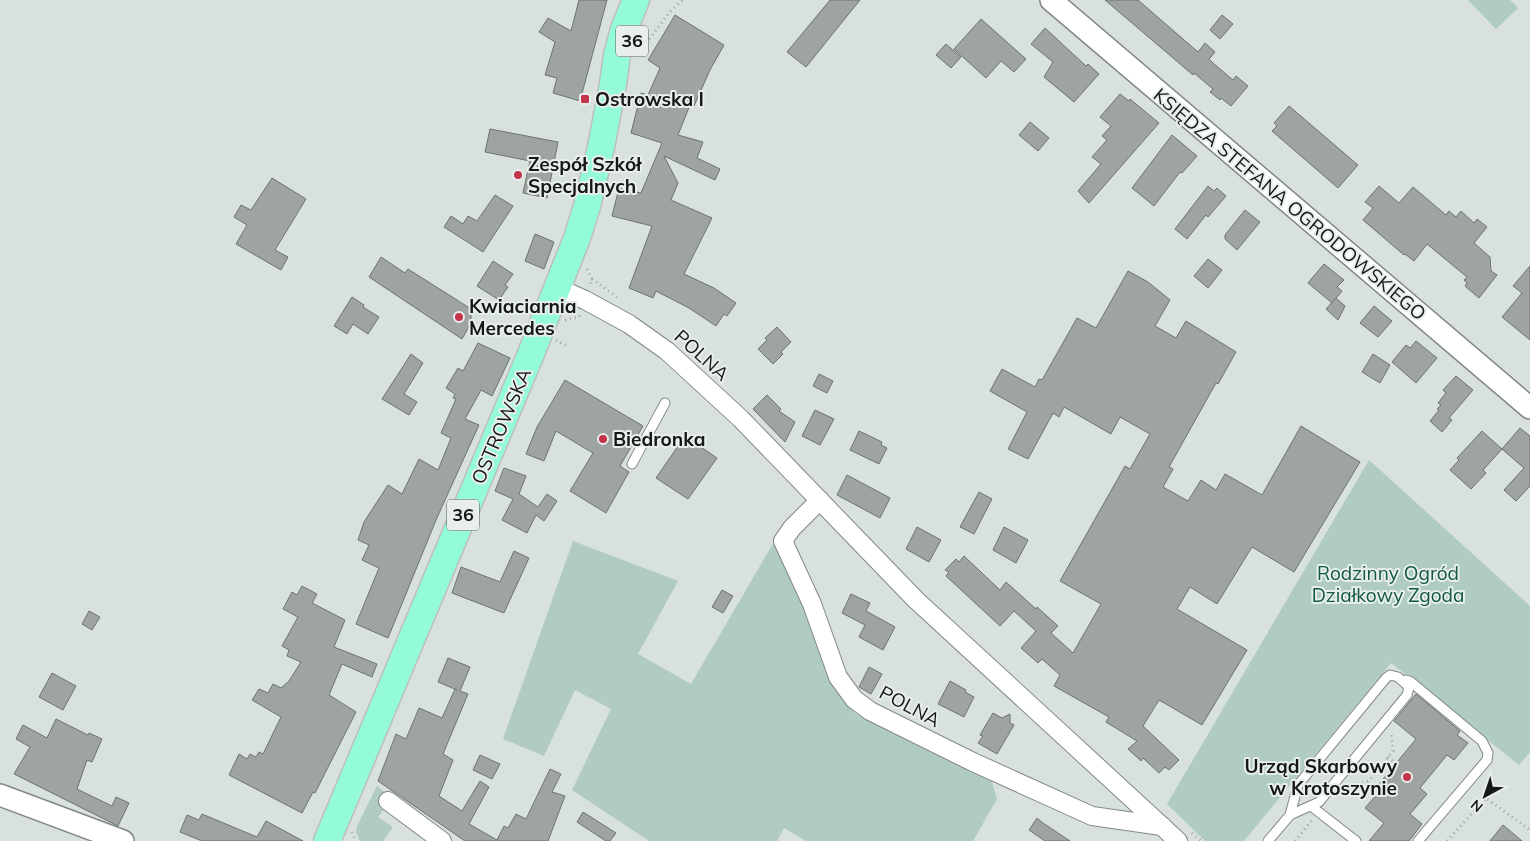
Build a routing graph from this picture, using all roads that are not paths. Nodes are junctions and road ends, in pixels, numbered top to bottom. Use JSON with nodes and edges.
{"nodes":[{"id":1,"x":636,"y":0,"type":"edge"},
{"id":2,"x":1051,"y":0,"type":"edge"},
{"id":3,"x":662,"y":6,"type":"edge"},
{"id":4,"x":613,"y":84,"type":"junction"},
{"id":5,"x":558,"y":288,"type":"junction"},
{"id":6,"x":665,"y":403,"type":"dead end"},
{"id":7,"x":1530,"y":408,"type":"edge"},
{"id":8,"x":632,"y":464,"type":"dead end"},
{"id":9,"x":820,"y":500,"type":"junction"},
{"id":10,"x":1398,"y":676,"type":"junction"},
{"id":11,"x":0,"y":795,"type":"edge"},
{"id":12,"x":388,"y":801,"type":"dead end"},
{"id":13,"x":1311,"y":806,"type":"junction"},
{"id":14,"x":1290,"y":815,"type":"junction"},
{"id":15,"x":1162,"y":826,"type":"junction"},
{"id":16,"x":328,"y":840,"type":"edge"},
{"id":17,"x":123,"y":841,"type":"edge"},
{"id":18,"x":442,"y":841,"type":"edge"},
{"id":19,"x":1178,"y":841,"type":"edge"},
{"id":20,"x":1268,"y":841,"type":"edge"},
{"id":21,"x":1356,"y":841,"type":"edge"},
{"id":22,"x":1418,"y":841,"type":"edge"}],
"edges":[{"from":1,"to":4,"type":"main road","name":"OSTROWSKA","number":"36"},
{"from":2,"to":7,"type":"street","name":"KSIĘDZA STEFANA OGRODOWSKIEGO"},
{"from":3,"to":4,"type":"main road","name":"OSTROWSKA","number":"36"},
{"from":4,"to":5,"type":"main road","name":"OSTROWSKA","number":"36"},
{"from":5,"to":9,"type":"street","name":"POLNA"},
{"from":5,"to":16,"type":"main road","name":"OSTROWSKA","number":"36"},
{"from":6,"to":8,"type":"lane"},
{"from":9,"to":15,"type":"street","name":"POLNA"},
{"from":9,"to":15,"type":"street","name":"POLNA"},
{"from":10,"to":13,"type":"lane"},
{"from":10,"to":14,"type":"lane"},
{"from":10,"to":22,"type":"lane"},
{"from":11,"to":17,"type":"street"},
{"from":12,"to":18,"type":"street"},
{"from":13,"to":14,"type":"lane"},
{"from":13,"to":21,"type":"lane"},
{"from":14,"to":20,"type":"lane"},
{"from":15,"to":19,"type":"street","name":"POLNA"}]}
